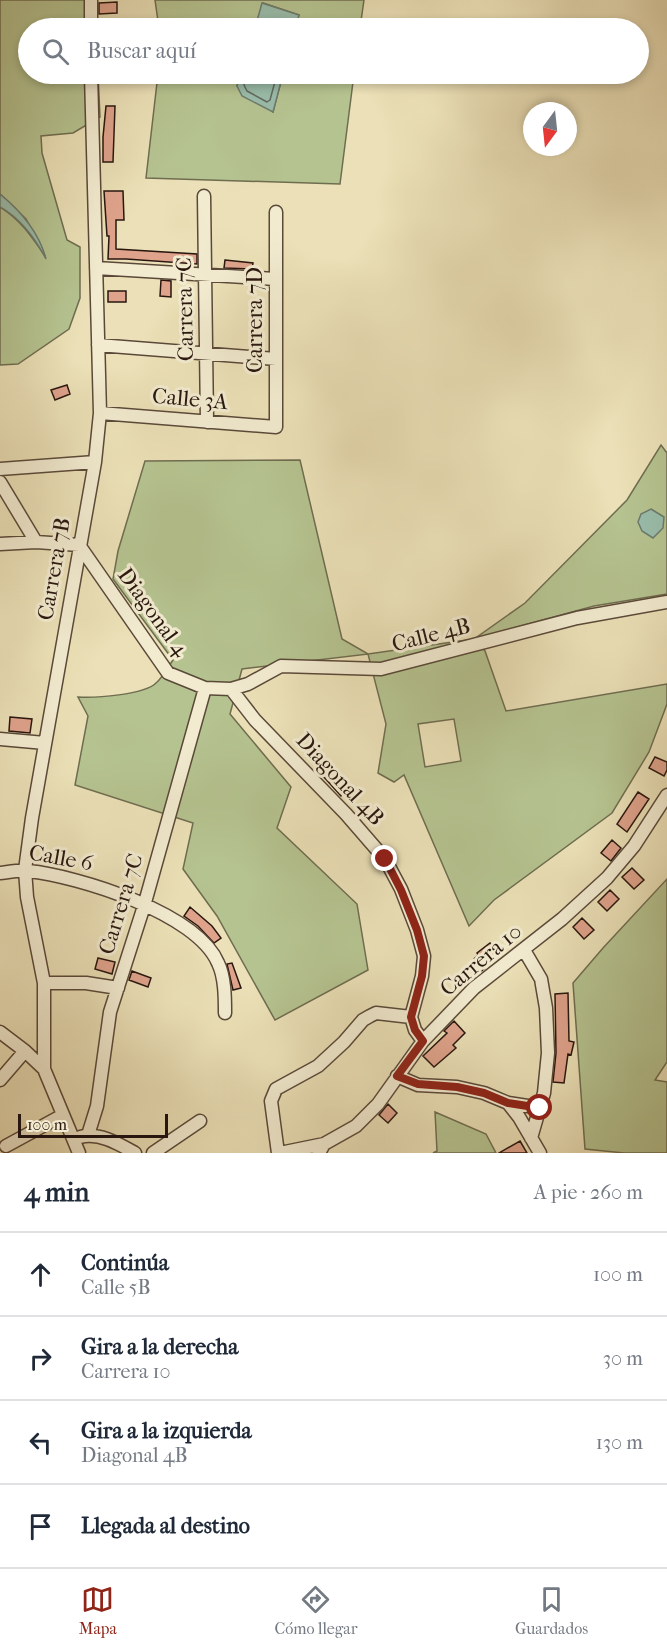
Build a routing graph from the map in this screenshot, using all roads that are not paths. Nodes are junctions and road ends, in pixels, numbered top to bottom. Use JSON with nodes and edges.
{"nodes":[{"id":1,"x":91,"y":0,"type":"edge"},
{"id":2,"x":91,"y":18,"type":"edge"},
{"id":3,"x":91,"y":84,"type":"edge"},
{"id":4,"x":204,"y":196,"type":"dead end"},
{"id":5,"x":276,"y":212,"type":"dead end"},
{"id":6,"x":96,"y":268,"type":"junction"},
{"id":7,"x":205,"y":275,"type":"junction"},
{"id":8,"x":276,"y":279,"type":"junction"},
{"id":9,"x":98,"y":345,"type":"junction"},
{"id":10,"x":206,"y":353,"type":"junction"},
{"id":11,"x":276,"y":359,"type":"junction"},
{"id":12,"x":100,"y":413,"type":"junction"},
{"id":13,"x":207,"y":422,"type":"junction"},
{"id":14,"x":276,"y":427,"type":"joint"},
{"id":15,"x":95,"y":462,"type":"junction"},
{"id":16,"x":0,"y":469,"type":"edge"},
{"id":17,"x":0,"y":482,"type":"edge"},
{"id":18,"x":6,"y":505,"type":"edge"},
{"id":19,"x":36,"y":542,"type":"junction"},
{"id":20,"x":0,"y":544,"type":"edge"},
{"id":21,"x":79,"y":545,"type":"junction"},
{"id":22,"x":667,"y":602,"type":"edge"},
{"id":23,"x":205,"y":688,"type":"junction"},
{"id":24,"x":231,"y":689,"type":"junction"},
{"id":25,"x":0,"y":739,"type":"edge"},
{"id":26,"x":45,"y":743,"type":"junction"},
{"id":27,"x":667,"y":795,"type":"edge"},
{"id":28,"x":25,"y":870,"type":"junction"},
{"id":29,"x":0,"y":873,"type":"edge"},
{"id":30,"x":144,"y":906,"type":"junction"},
{"id":31,"x":524,"y":950,"type":"junction"},
{"id":32,"x":44,"y":983,"type":"junction"},
{"id":33,"x":118,"y":988,"type":"junction"},
{"id":34,"x":225,"y":1013,"type":"dead end"},
{"id":35,"x":411,"y":1017,"type":"junction"},
{"id":36,"x":0,"y":1032,"type":"edge"},
{"id":37,"x":423,"y":1041,"type":"junction"},
{"id":38,"x":25,"y":1051,"type":"junction"},
{"id":39,"x":44,"y":1069,"type":"junction"},
{"id":40,"x":397,"y":1076,"type":"junction"},
{"id":41,"x":0,"y":1080,"type":"edge"},
{"id":42,"x":508,"y":1103,"type":"junction"},
{"id":43,"x":540,"y":1108,"type":"junction"},
{"id":44,"x":63,"y":1115,"type":"junction"},
{"id":45,"x":200,"y":1121,"type":"dead end"},
{"id":46,"x":88,"y":1135,"type":"junction"},
{"id":47,"x":531,"y":1138,"type":"junction"},
{"id":48,"x":73,"y":1139,"type":"junction"},
{"id":49,"x":4,"y":1147,"type":"edge"},
{"id":50,"x":321,"y":1149,"type":"edge"},
{"id":51,"x":79,"y":1153,"type":"edge"},
{"id":52,"x":135,"y":1153,"type":"edge"},
{"id":53,"x":153,"y":1153,"type":"edge"},
{"id":54,"x":279,"y":1153,"type":"edge"},
{"id":55,"x":540,"y":1153,"type":"edge"}],
"edges":[{"from":1,"to":2,"type":"street"},
{"from":3,"to":6,"type":"street","name":"Carrera 7B"},
{"from":4,"to":7,"type":"street","name":"Carrera 7C"},
{"from":5,"to":8,"type":"street","name":"Carrera 7D"},
{"from":6,"to":7,"type":"street"},
{"from":6,"to":9,"type":"street","name":"Carrera 7B"},
{"from":7,"to":8,"type":"street"},
{"from":7,"to":10,"type":"street","name":"Carrera 7C"},
{"from":8,"to":11,"type":"street","name":"Carrera 7D"},
{"from":9,"to":10,"type":"street"},
{"from":9,"to":12,"type":"street","name":"Carrera 7B"},
{"from":10,"to":11,"type":"street"},
{"from":10,"to":13,"type":"street","name":"Carrera 7C"},
{"from":11,"to":14,"type":"street","name":"Carrera 7D"},
{"from":12,"to":13,"type":"street","name":"Calle 3A"},
{"from":12,"to":15,"type":"street","name":"Carrera 7B"},
{"from":13,"to":14,"type":"street","name":"Calle 3A"},
{"from":15,"to":16,"type":"street"},
{"from":15,"to":21,"type":"street","name":"Carrera 7B"},
{"from":17,"to":18,"type":"street"},
{"from":18,"to":19,"type":"street"},
{"from":19,"to":20,"type":"street"},
{"from":19,"to":21,"type":"street"},
{"from":21,"to":23,"type":"street","name":"Diagonal 4"},
{"from":21,"to":26,"type":"street","name":"Carrera 7B"},
{"from":22,"to":24,"type":"street","name":"Calle 4B"},
{"from":23,"to":24,"type":"street","name":"Calle 4B"},
{"from":23,"to":30,"type":"street","name":"Carrera 7C"},
{"from":24,"to":35,"type":"street","name":"Diagonal 4B"},
{"from":25,"to":26,"type":"street"},
{"from":26,"to":28,"type":"street","name":"Carrera 7B"},
{"from":27,"to":31,"type":"street","name":"Carrera 10"},
{"from":28,"to":29,"type":"street","name":"Calle 6"},
{"from":28,"to":30,"type":"street","name":"Calle 6"},
{"from":28,"to":32,"type":"street","name":"Carrera 7B"},
{"from":30,"to":33,"type":"street","name":"Carrera 7C"},
{"from":30,"to":34,"type":"street","name":"Calle 6"},
{"from":31,"to":37,"type":"street","name":"Carrera 10"},
{"from":31,"to":43,"type":"street"},
{"from":32,"to":33,"type":"street"},
{"from":32,"to":39,"type":"street","name":"Carrera 7B"},
{"from":33,"to":46,"type":"street","name":"Carrera 7C"},
{"from":35,"to":37,"type":"street"},
{"from":35,"to":54,"type":"street"},
{"from":36,"to":38,"type":"street"},
{"from":37,"to":40,"type":"street","name":"Carrera 10"},
{"from":38,"to":39,"type":"street"},
{"from":38,"to":41,"type":"street"},
{"from":39,"to":44,"type":"street"},
{"from":40,"to":42,"type":"street"},
{"from":40,"to":50,"type":"street","name":"Carrera 10"},
{"from":42,"to":43,"type":"street"},
{"from":42,"to":47,"type":"street"},
{"from":43,"to":47,"type":"street"},
{"from":44,"to":48,"type":"street"},
{"from":44,"to":49,"type":"street"},
{"from":45,"to":53,"type":"street"},
{"from":46,"to":48,"type":"street"},
{"from":46,"to":52,"type":"street"},
{"from":47,"to":55,"type":"street"},
{"from":48,"to":51,"type":"street"},
{"from":50,"to":54,"type":"street"}]}
